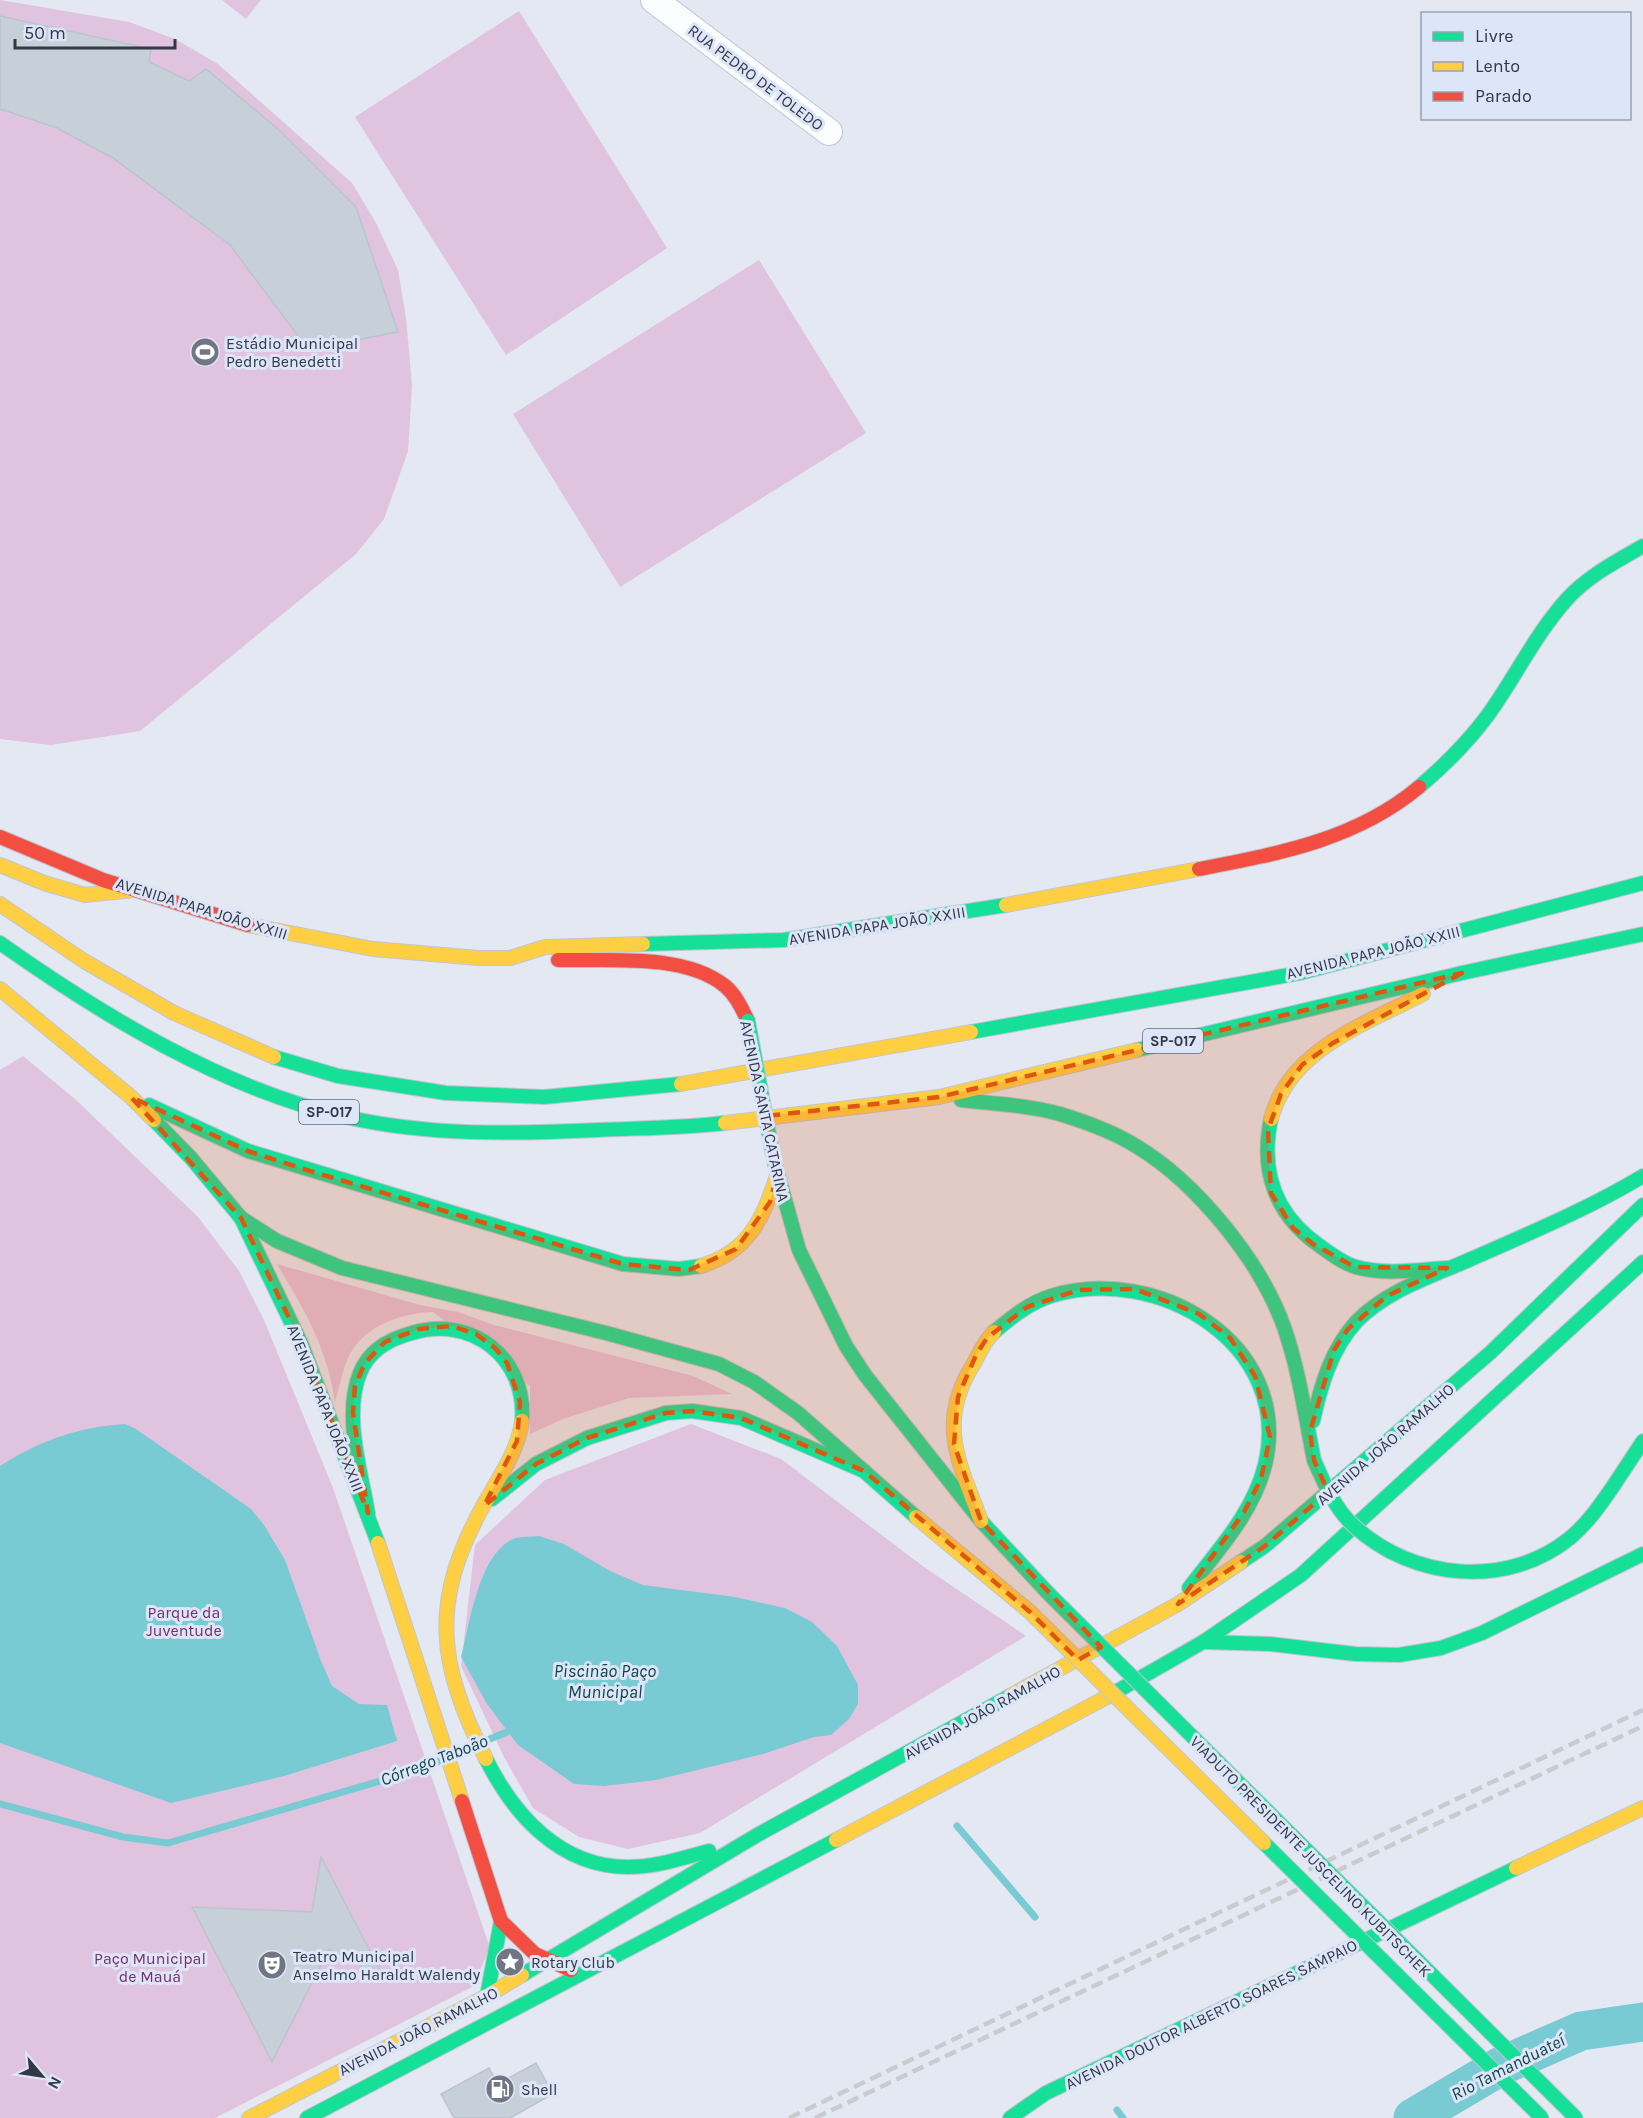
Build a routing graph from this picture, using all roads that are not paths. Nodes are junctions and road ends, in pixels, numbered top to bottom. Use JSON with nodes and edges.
{"nodes":[{"id":1,"x":662,"y":2,"type":"edge"},
{"id":2,"x":829,"y":132,"type":"dead end"},
{"id":3,"x":1643,"y":546,"type":"edge"},
{"id":4,"x":0,"y":837,"type":"edge"},
{"id":5,"x":0,"y":865,"type":"edge"},
{"id":6,"x":1643,"y":883,"type":"edge"},
{"id":7,"x":134,"y":890,"type":"junction"},
{"id":8,"x":0,"y":904,"type":"edge"},
{"id":9,"x":1643,"y":934,"type":"edge"},
{"id":10,"x":0,"y":943,"type":"edge"},
{"id":11,"x":510,"y":958,"type":"junction"},
{"id":12,"x":1462,"y":973,"type":"junction"},
{"id":13,"x":0,"y":989,"type":"edge"},
{"id":14,"x":939,"y":1096,"type":"junction"},
{"id":15,"x":131,"y":1097,"type":"junction"},
{"id":16,"x":777,"y":1176,"type":"junction"},
{"id":17,"x":1643,"y":1176,"type":"edge"},
{"id":18,"x":1643,"y":1205,"type":"edge"},
{"id":19,"x":241,"y":1218,"type":"junction"},
{"id":20,"x":1643,"y":1262,"type":"edge"},
{"id":21,"x":1447,"y":1268,"type":"junction"},
{"id":22,"x":1310,"y":1432,"type":"junction"},
{"id":23,"x":1643,"y":1441,"type":"edge"},
{"id":24,"x":864,"y":1471,"type":"junction"},
{"id":25,"x":484,"y":1506,"type":"junction"},
{"id":26,"x":368,"y":1513,"type":"junction"},
{"id":27,"x":981,"y":1521,"type":"junction"},
{"id":28,"x":1643,"y":1554,"type":"edge"},
{"id":29,"x":1048,"y":1593,"type":"joint"},
{"id":30,"x":1178,"y":1605,"type":"junction"},
{"id":31,"x":1203,"y":1642,"type":"junction"},
{"id":32,"x":1643,"y":1808,"type":"edge"},
{"id":33,"x":759,"y":1834,"type":"junction"},
{"id":34,"x":501,"y":1921,"type":"junction"},
{"id":35,"x":547,"y":1962,"type":"junction"},
{"id":36,"x":581,"y":1974,"type":"junction"},
{"id":37,"x":487,"y":1996,"type":"junction"},
{"id":38,"x":249,"y":2118,"type":"edge"},
{"id":39,"x":307,"y":2118,"type":"edge"},
{"id":40,"x":1010,"y":2118,"type":"edge"},
{"id":41,"x":1542,"y":2118,"type":"edge"},
{"id":42,"x":1576,"y":2118,"type":"edge"}],
"edges":[{"from":1,"to":2,"type":"street","name":"RUA PEDRO DE TOLEDO"},
{"from":3,"to":11,"type":"main road","name":"AVENIDA PAPA JOÃO XXIII"},
{"from":4,"to":7,"type":"main road","name":"AVENIDA PAPA JOÃO XXIII"},
{"from":5,"to":7,"type":"main road"},
{"from":6,"to":8,"type":"main road","name":"AVENIDA PAPA JOÃO XXIII","number":"SP-017"},
{"from":7,"to":11,"type":"main road","name":"AVENIDA PAPA JOÃO XXIII"},
{"from":9,"to":12,"type":"main road","number":"SP-017"},
{"from":10,"to":14,"type":"main road","number":"SP-017"},
{"from":11,"to":16,"type":"main road","name":"AVENIDA SANTA CATARINA","bridge":true},
{"from":12,"to":14,"type":"main road","number":"SP-017"},
{"from":12,"to":21,"type":"main road"},
{"from":13,"to":15,"type":"main road","name":"AVENIDA PAPA JOÃO XXIII"},
{"from":14,"to":22,"type":"main road"},
{"from":15,"to":16,"type":"main road"},
{"from":15,"to":19,"type":"main road","name":"AVENIDA PAPA JOÃO XXIII"},
{"from":16,"to":27,"type":"main road","name":"AVENIDA SANTA CATARINA"},
{"from":17,"to":21,"type":"main road"},
{"from":18,"to":30,"type":"main road","name":"AVENIDA JOÃO RAMALHO"},
{"from":19,"to":24,"type":"main road"},
{"from":19,"to":26,"type":"main road","name":"AVENIDA PAPA JOÃO XXIII"},
{"from":20,"to":31,"type":"main road","name":"AVENIDA JOÃO RAMALHO"},
{"from":21,"to":22,"type":"main road"},
{"from":22,"to":23,"type":"main road","bridge":true},
{"from":24,"to":25,"type":"main road"},
{"from":24,"to":41,"type":"main road","name":"VIADUTO PRESIDENTE JUSCELINO KUBITSCHEK","bridge":true},
{"from":25,"to":26,"type":"main road"},
{"from":25,"to":33,"type":"main road"},
{"from":26,"to":34,"type":"main road","name":"AVENIDA PAPA JOÃO XXIII"},
{"from":27,"to":29,"type":"main road","name":"AVENIDA SANTA CATARINA"},
{"from":27,"to":30,"type":"main road"},
{"from":28,"to":31,"type":"main road"},
{"from":29,"to":42,"type":"main road","name":"VIADUTO PRESIDENTE JUSCELINO KUBITSCHEK","bridge":true},
{"from":30,"to":33,"type":"main road","name":"AVENIDA JOÃO RAMALHO"},
{"from":31,"to":36,"type":"main road","name":"AVENIDA JOÃO RAMALHO"},
{"from":32,"to":40,"type":"main road","name":"AVENIDA DOUTOR ALBERTO SOARES SAMPAIO"},
{"from":33,"to":35,"type":"main road","name":"AVENIDA JOÃO RAMALHO"},
{"from":34,"to":35,"type":"main road","name":"AVENIDA PAPA JOÃO XXIII"},
{"from":34,"to":37,"type":"main road","name":"AVENIDA PAPA JOÃO XXIII"},
{"from":35,"to":36,"type":"main road","name":"AVENIDA PAPA JOÃO XXIII"},
{"from":35,"to":37,"type":"main road","name":"AVENIDA JOÃO RAMALHO"},
{"from":36,"to":39,"type":"main road","name":"AVENIDA JOÃO RAMALHO"},
{"from":37,"to":38,"type":"main road","name":"AVENIDA JOÃO RAMALHO"}]}
